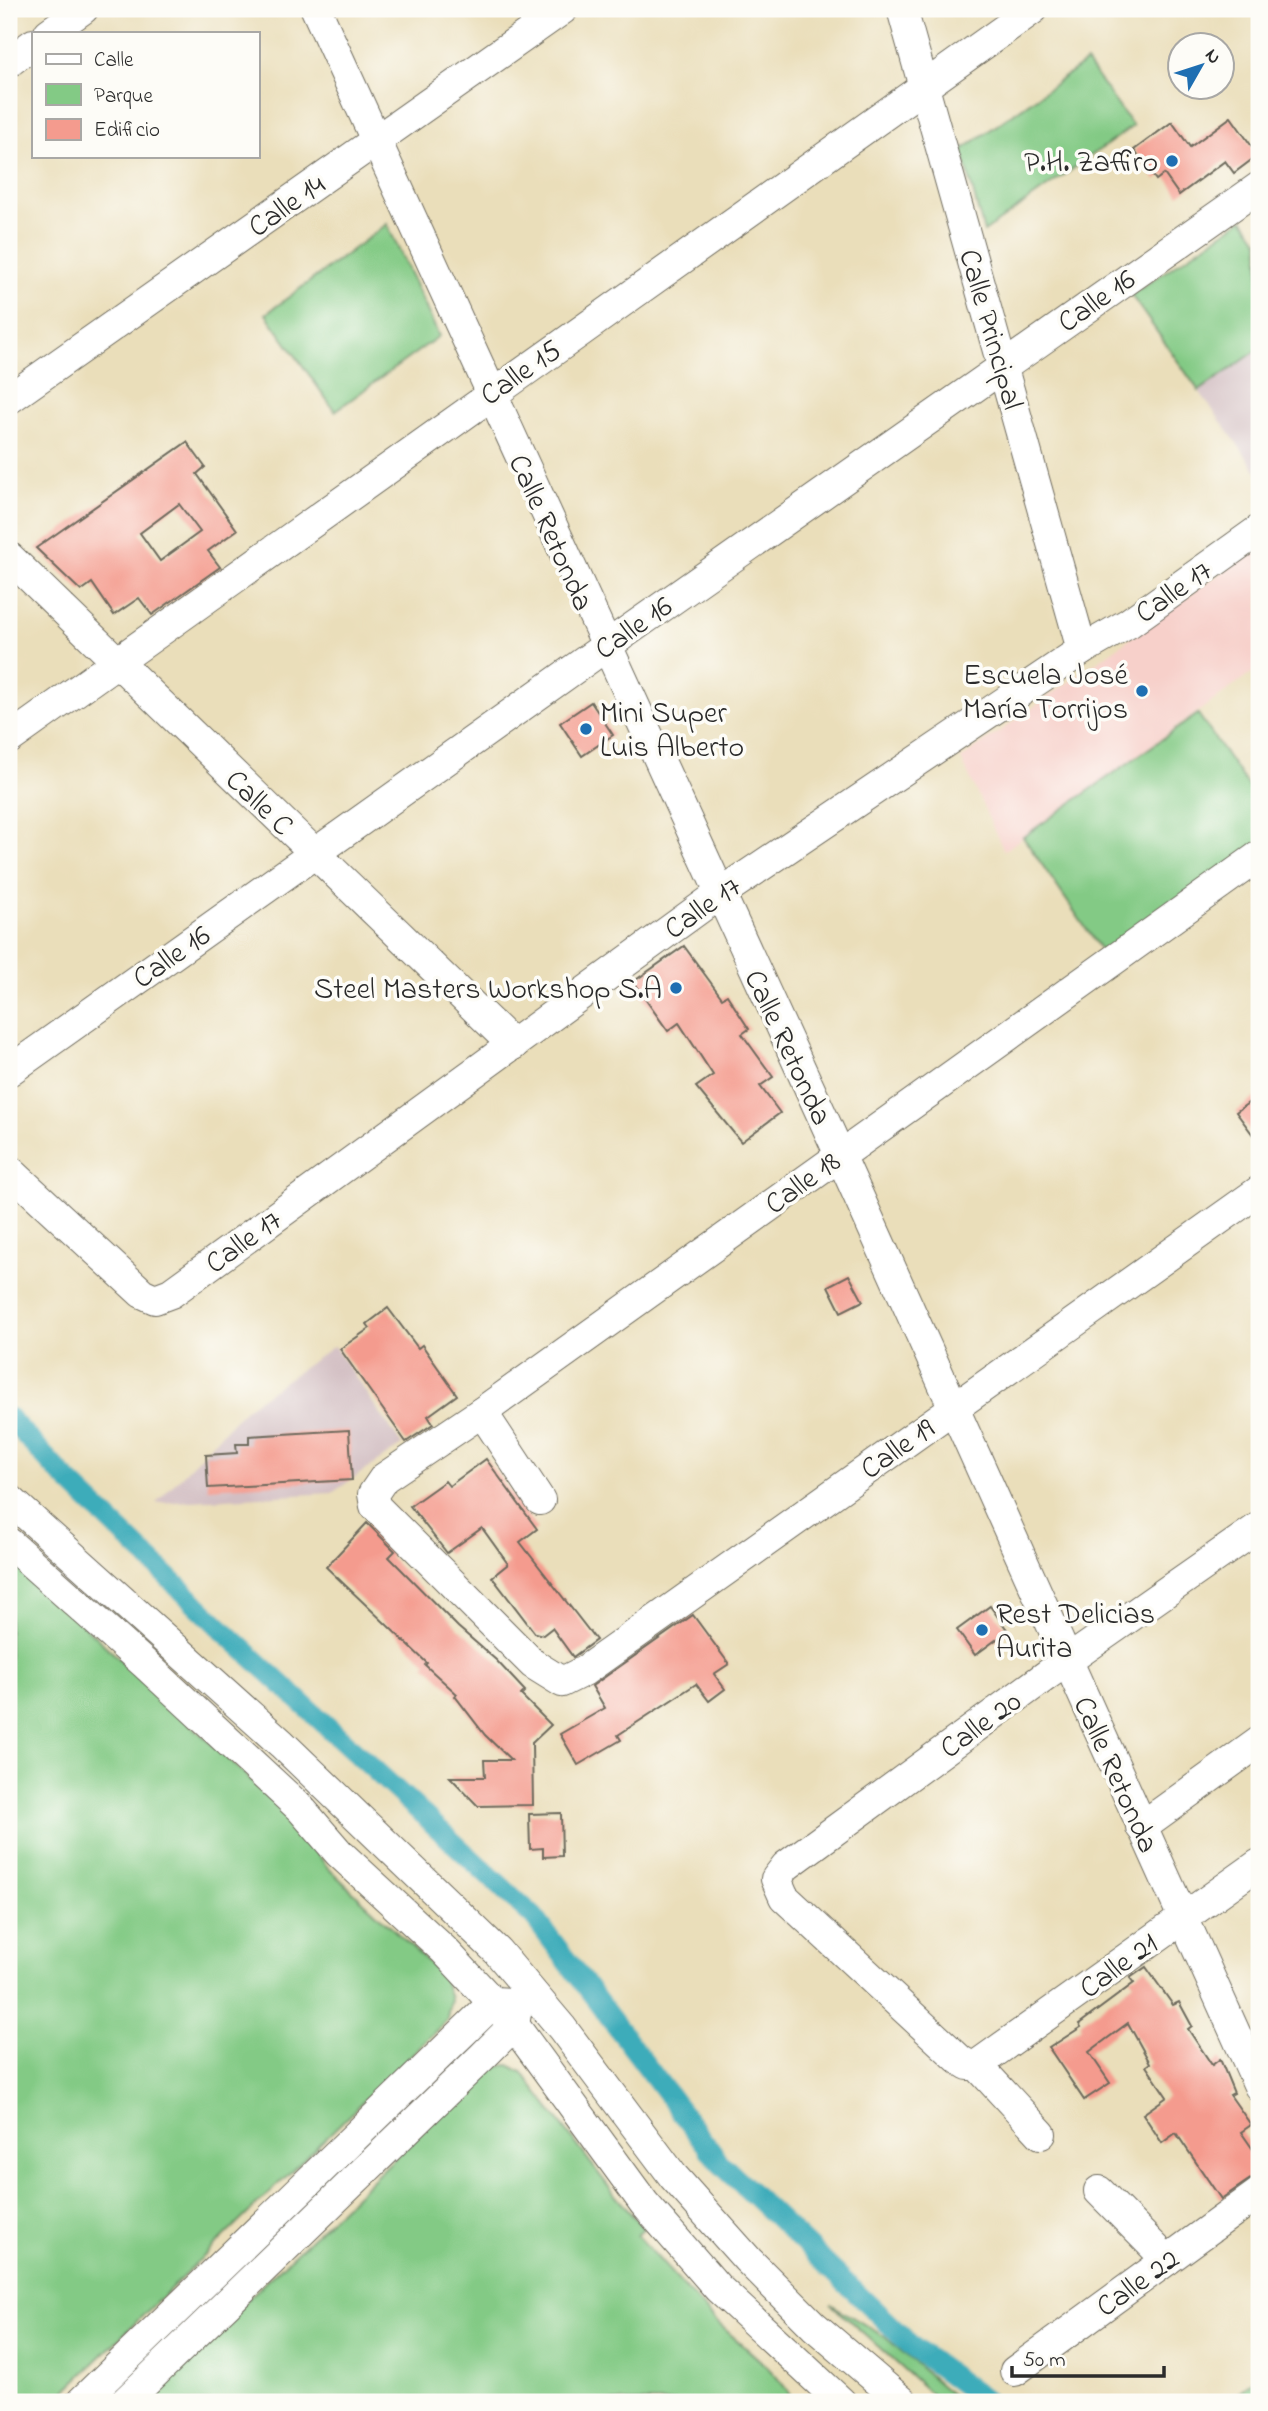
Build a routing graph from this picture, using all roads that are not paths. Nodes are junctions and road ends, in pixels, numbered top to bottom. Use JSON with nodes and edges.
{"nodes":[{"id":1,"x":83,"y":9,"type":"edge"},
{"id":2,"x":316,"y":9,"type":"edge"},
{"id":3,"x":563,"y":9,"type":"edge"},
{"id":4,"x":902,"y":9,"type":"edge"},
{"id":5,"x":1033,"y":9,"type":"edge"},
{"id":6,"x":50,"y":32,"type":"edge"},
{"id":7,"x":32,"y":45,"type":"edge"},
{"id":8,"x":9,"y":62,"type":"edge"},
{"id":9,"x":923,"y":88,"type":"junction"},
{"id":10,"x":374,"y":143,"type":"junction"},
{"id":11,"x":1259,"y":187,"type":"edge"},
{"id":12,"x":1003,"y":365,"type":"junction"},
{"id":13,"x":490,"y":393,"type":"junction"},
{"id":14,"x":9,"y":399,"type":"edge"},
{"id":15,"x":1259,"y":530,"type":"edge"},
{"id":16,"x":9,"y":557,"type":"edge"},
{"id":17,"x":605,"y":647,"type":"junction"},
{"id":18,"x":1082,"y":650,"type":"junction"},
{"id":19,"x":116,"y":664,"type":"junction"},
{"id":20,"x":9,"y":739,"type":"edge"},
{"id":21,"x":315,"y":855,"type":"junction"},
{"id":22,"x":1259,"y":856,"type":"edge"},
{"id":23,"x":718,"y":895,"type":"junction"},
{"id":24,"x":513,"y":1045,"type":"junction"},
{"id":25,"x":9,"y":1071,"type":"edge"},
{"id":26,"x":840,"y":1155,"type":"junction"},
{"id":27,"x":9,"y":1170,"type":"edge"},
{"id":28,"x":1259,"y":1191,"type":"edge"},
{"id":29,"x":953,"y":1408,"type":"junction"},
{"id":30,"x":482,"y":1412,"type":"junction"},
{"id":31,"x":380,"y":1483,"type":"joint"},
{"id":32,"x":9,"y":1499,"type":"edge"},
{"id":33,"x":540,"y":1500,"type":"dead end"},
{"id":34,"x":1259,"y":1527,"type":"edge"},
{"id":35,"x":9,"y":1543,"type":"edge"},
{"id":36,"x":1066,"y":1661,"type":"junction"},
{"id":37,"x":1259,"y":1742,"type":"edge"},
{"id":38,"x":1141,"y":1827,"type":"junction"},
{"id":39,"x":1259,"y":1864,"type":"edge"},
{"id":40,"x":1182,"y":1918,"type":"junction"},
{"id":41,"x":497,"y":1951,"type":"junction"},
{"id":42,"x":508,"y":2010,"type":"junction"},
{"id":43,"x":562,"y":2028,"type":"junction"},
{"id":44,"x":977,"y":2065,"type":"junction"},
{"id":45,"x":1259,"y":2086,"type":"edge"},
{"id":46,"x":1041,"y":2134,"type":"dead end"},
{"id":47,"x":1099,"y":2191,"type":"dead end"},
{"id":48,"x":1259,"y":2193,"type":"edge"},
{"id":49,"x":1167,"y":2260,"type":"junction"},
{"id":50,"x":846,"y":2353,"type":"junction"},
{"id":51,"x":1015,"y":2371,"type":"dead end"},
{"id":52,"x":81,"y":2402,"type":"edge"},
{"id":53,"x":125,"y":2402,"type":"edge"},
{"id":54,"x":841,"y":2402,"type":"edge"},
{"id":55,"x":869,"y":2402,"type":"edge"},
{"id":56,"x":903,"y":2402,"type":"edge"}],
"edges":[{"from":1,"to":6,"type":"street"},
{"from":2,"to":10,"type":"street","name":"Calle Retonda"},
{"from":3,"to":10,"type":"street","name":"Calle 14"},
{"from":4,"to":9,"type":"street","name":"Calle Principal"},
{"from":5,"to":9,"type":"street","name":"Calle 15"},
{"from":7,"to":8,"type":"street"},
{"from":9,"to":12,"type":"street","name":"Calle Principal"},
{"from":9,"to":13,"type":"street","name":"Calle 15"},
{"from":10,"to":13,"type":"street","name":"Calle Retonda"},
{"from":10,"to":14,"type":"street","name":"Calle 14"},
{"from":11,"to":12,"type":"street","name":"Calle 16"},
{"from":12,"to":17,"type":"street","name":"Calle 16"},
{"from":12,"to":18,"type":"street","name":"Calle Principal"},
{"from":13,"to":17,"type":"street","name":"Calle Retonda"},
{"from":13,"to":19,"type":"street","name":"Calle 15"},
{"from":15,"to":18,"type":"street","name":"Calle 17"},
{"from":16,"to":19,"type":"street","name":"Calle C"},
{"from":17,"to":21,"type":"street","name":"Calle 16"},
{"from":17,"to":23,"type":"street","name":"Calle Retonda"},
{"from":18,"to":23,"type":"street","name":"Calle 17"},
{"from":19,"to":20,"type":"street","name":"Calle 15"},
{"from":19,"to":21,"type":"street","name":"Calle C"},
{"from":21,"to":24,"type":"street","name":"Calle C"},
{"from":21,"to":25,"type":"street","name":"Calle 16"},
{"from":22,"to":26,"type":"street","name":"Calle 18"},
{"from":23,"to":24,"type":"street","name":"Calle 17"},
{"from":23,"to":26,"type":"street","name":"Calle Retonda"},
{"from":24,"to":27,"type":"street","name":"Calle 17"},
{"from":26,"to":29,"type":"street","name":"Calle Retonda"},
{"from":26,"to":30,"type":"street","name":"Calle 18"},
{"from":28,"to":29,"type":"street","name":"Calle 19"},
{"from":29,"to":31,"type":"street","name":"Calle 19"},
{"from":29,"to":36,"type":"street","name":"Calle Retonda"},
{"from":30,"to":31,"type":"street","name":"Calle 18"},
{"from":30,"to":33,"type":"street"},
{"from":32,"to":41,"type":"street"},
{"from":34,"to":36,"type":"street","name":"Calle 20"},
{"from":35,"to":42,"type":"street"},
{"from":36,"to":38,"type":"street","name":"Calle Retonda"},
{"from":36,"to":44,"type":"street","name":"Calle 20"},
{"from":37,"to":38,"type":"street"},
{"from":38,"to":40,"type":"street","name":"Calle Retonda"},
{"from":39,"to":40,"type":"street","name":"Calle 21"},
{"from":40,"to":44,"type":"street","name":"Calle 21"},
{"from":40,"to":45,"type":"street","name":"Calle Retonda"},
{"from":41,"to":42,"type":"street"},
{"from":41,"to":43,"type":"street"},
{"from":42,"to":43,"type":"street"},
{"from":42,"to":52,"type":"street"},
{"from":42,"to":53,"type":"street"},
{"from":42,"to":54,"type":"street"},
{"from":43,"to":50,"type":"street"},
{"from":44,"to":46,"type":"street"},
{"from":47,"to":49,"type":"street"},
{"from":48,"to":49,"type":"street","name":"Calle 22"},
{"from":49,"to":51,"type":"street","name":"Calle 22"},
{"from":50,"to":55,"type":"street"},
{"from":50,"to":56,"type":"street"}]}
